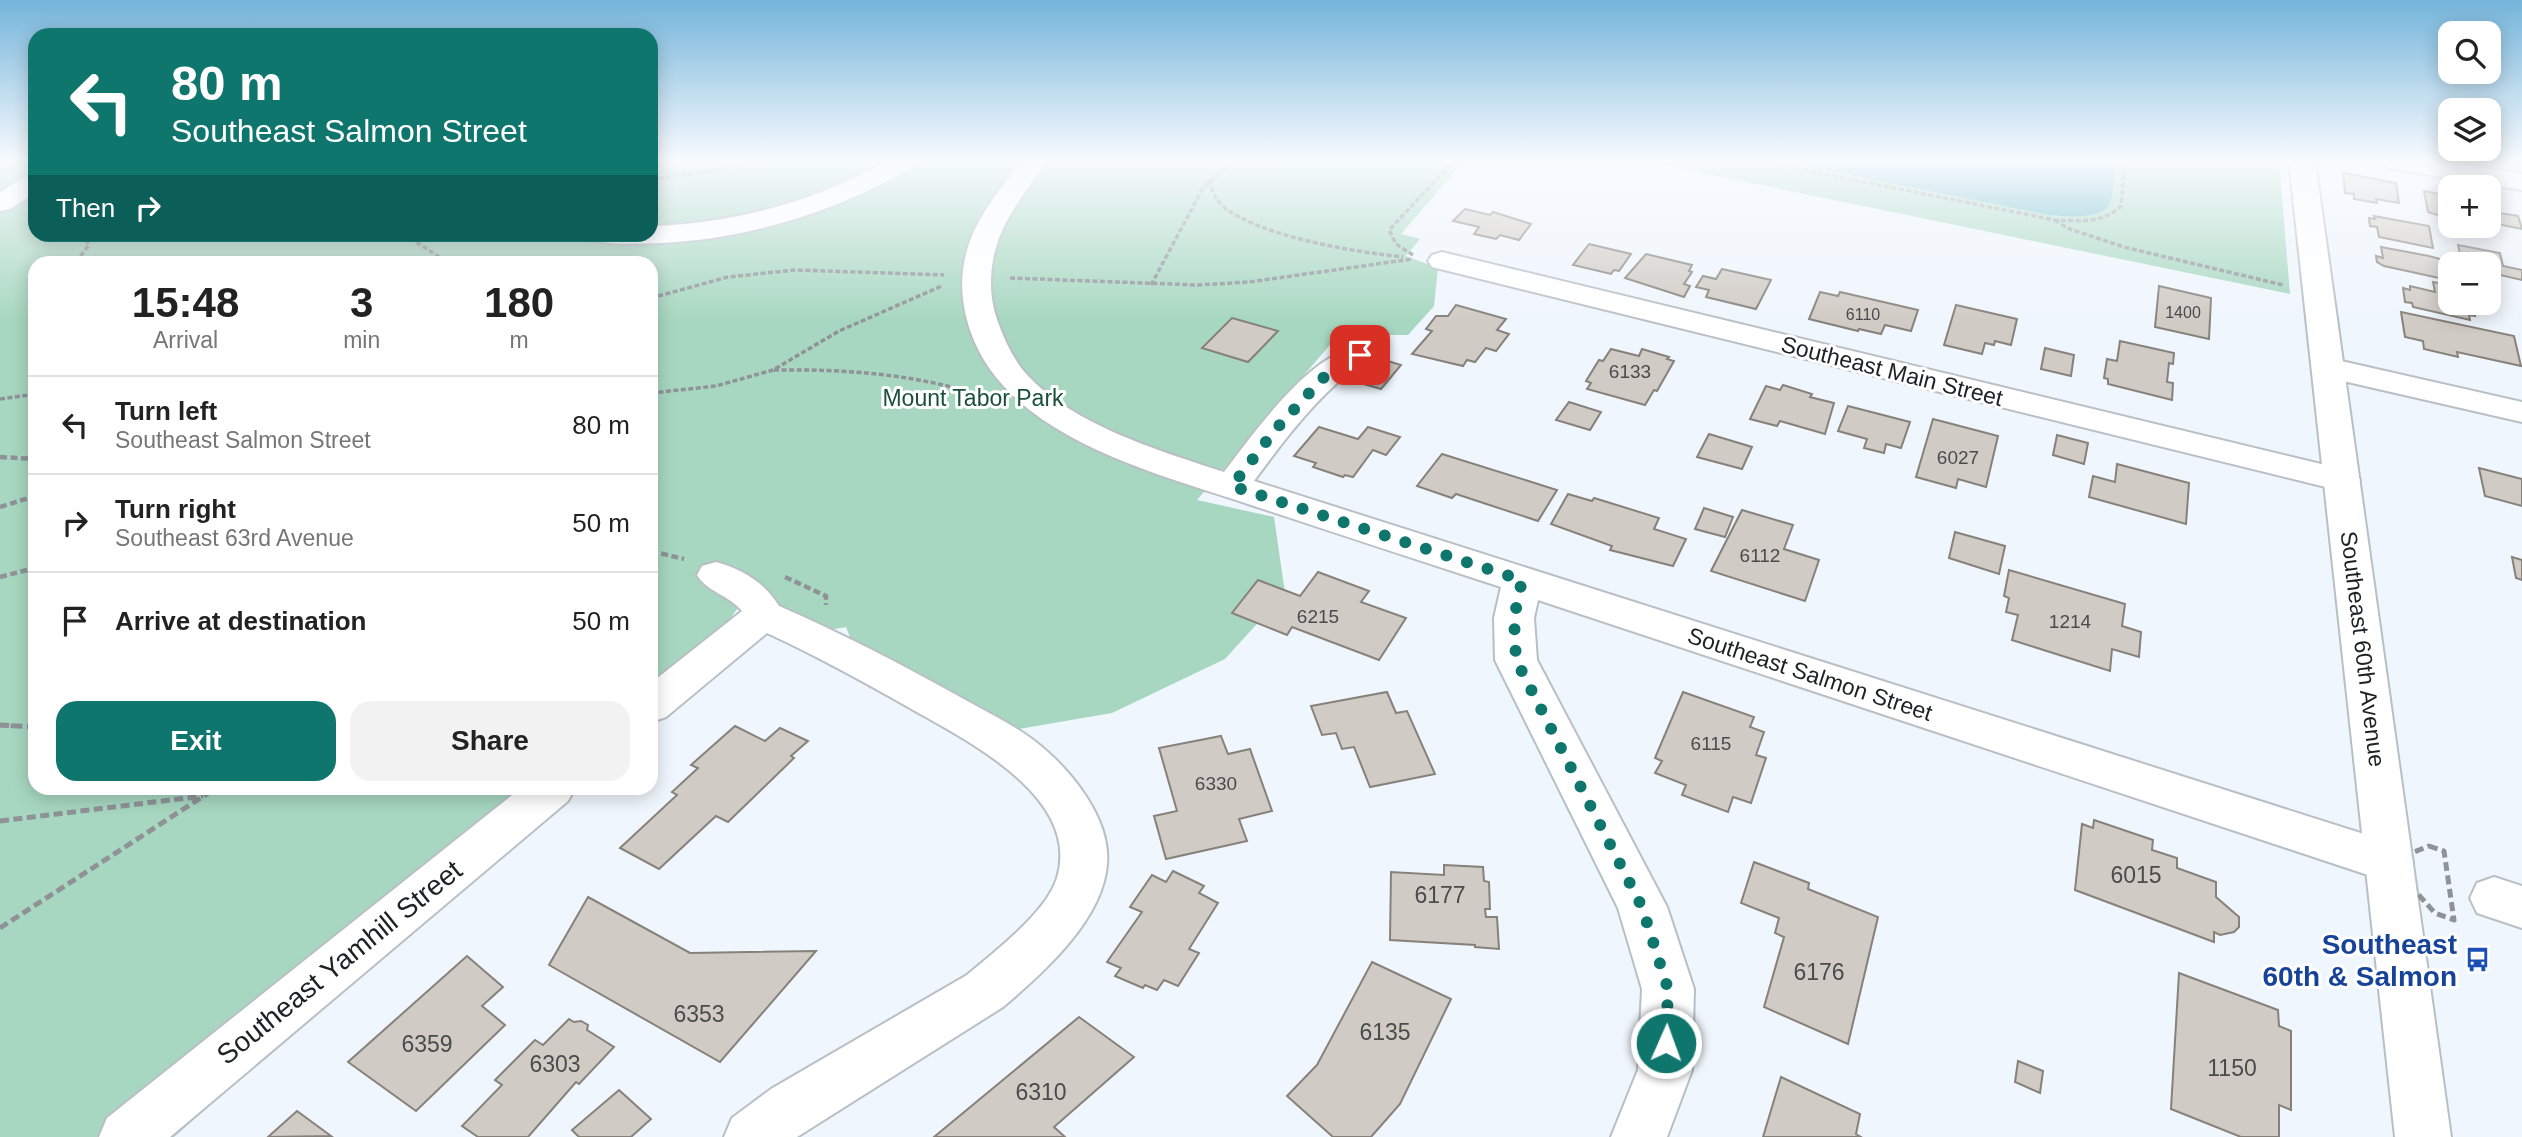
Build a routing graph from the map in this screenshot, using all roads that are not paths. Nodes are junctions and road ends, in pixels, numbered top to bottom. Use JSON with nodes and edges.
{"nodes":[{"id":1,"x":793,"y":214,"type":"edge"},
{"id":2,"x":998,"y":214,"type":"edge"},
{"id":3,"x":2308,"y":214,"type":"edge"},
{"id":4,"x":658,"y":235,"type":"edge"},
{"id":5,"x":1431,"y":259,"type":"road end"},
{"id":6,"x":1360,"y":355,"type":"dead end"},
{"id":7,"x":2328,"y":368,"type":"junction"},
{"id":8,"x":2522,"y":412,"type":"edge"},
{"id":9,"x":2342,"y":480,"type":"junction"},
{"id":10,"x":1232,"y":486,"type":"junction"},
{"id":11,"x":716,"y":575,"type":"dead end"},
{"id":12,"x":1522,"y":580,"type":"junction"},
{"id":13,"x":763,"y":615,"type":"junction"},
{"id":14,"x":658,"y":700,"type":"edge"},
{"id":15,"x":543,"y":795,"type":"edge"},
{"id":16,"x":2389,"y":862,"type":"junction"},
{"id":17,"x":127,"y":1137,"type":"edge"},
{"id":18,"x":751,"y":1137,"type":"edge"},
{"id":19,"x":1639,"y":1137,"type":"edge"},
{"id":20,"x":2423,"y":1137,"type":"edge"}],
"edges":[{"from":1,"to":4,"type":"street"},
{"from":2,"to":10,"type":"street","name":"Southeast Salmon Street"},
{"from":3,"to":7,"type":"street","name":"Southeast 60th Avenue"},
{"from":5,"to":9,"type":"street","name":"Southeast Main Street"},
{"from":6,"to":10,"type":"street"},
{"from":7,"to":8,"type":"street"},
{"from":7,"to":9,"type":"street","name":"Southeast 60th Avenue"},
{"from":9,"to":16,"type":"street","name":"Southeast 60th Avenue"},
{"from":10,"to":12,"type":"street","name":"Southeast Salmon Street"},
{"from":11,"to":13,"type":"street"},
{"from":12,"to":16,"type":"street","name":"Southeast Salmon Street"},
{"from":12,"to":19,"type":"street"},
{"from":13,"to":14,"type":"street"},
{"from":13,"to":18,"type":"street"},
{"from":15,"to":17,"type":"street","name":"Southeast Yamhill Street"},
{"from":16,"to":20,"type":"street","name":"Southeast 60th Avenue"}]}
